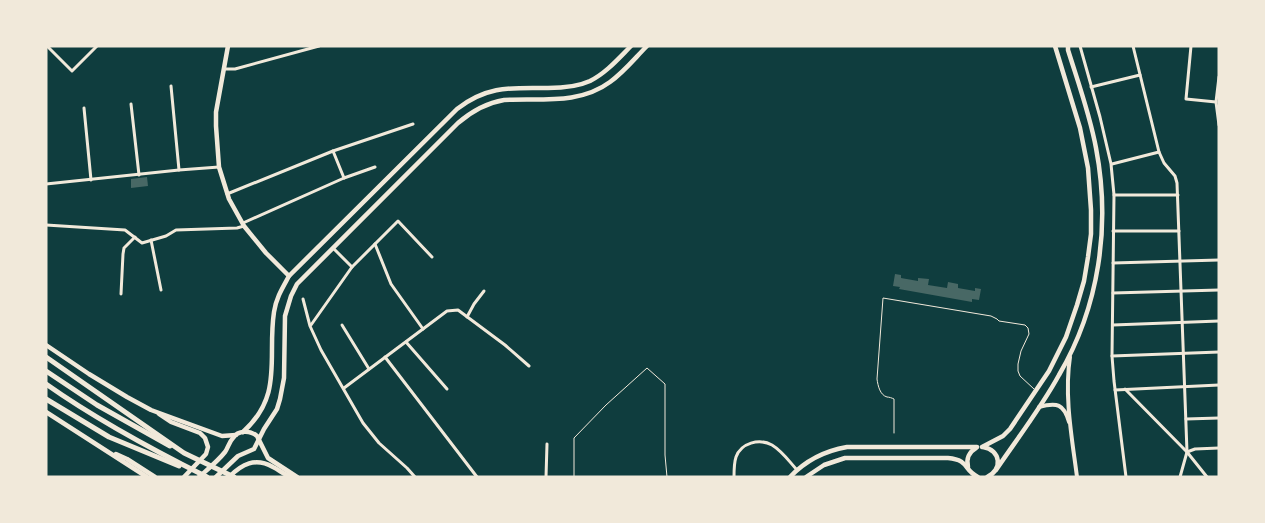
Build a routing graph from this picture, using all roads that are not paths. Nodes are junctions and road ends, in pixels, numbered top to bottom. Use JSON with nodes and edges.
{"nodes":[{"id":1,"x":47,"y":46,"type":"edge"},
{"id":2,"x":97,"y":46,"type":"edge"},
{"id":3,"x":228,"y":46,"type":"edge"},
{"id":4,"x":319,"y":46,"type":"edge"},
{"id":5,"x":631,"y":46,"type":"edge"},
{"id":6,"x":647,"y":46,"type":"edge"},
{"id":7,"x":1055,"y":46,"type":"edge"},
{"id":8,"x":1068,"y":46,"type":"edge"},
{"id":9,"x":1133,"y":46,"type":"edge"},
{"id":10,"x":1191,"y":46,"type":"edge"},
{"id":11,"x":1080,"y":47,"type":"edge"},
{"id":12,"x":224,"y":69,"type":"junction"},
{"id":13,"x":1140,"y":75,"type":"junction"},
{"id":14,"x":1219,"y":77,"type":"edge"},
{"id":15,"x":171,"y":86,"type":"dead end"},
{"id":16,"x":1091,"y":88,"type":"junction"},
{"id":17,"x":1216,"y":102,"type":"junction"},
{"id":18,"x":131,"y":104,"type":"dead end"},
{"id":19,"x":84,"y":108,"type":"dead end"},
{"id":20,"x":413,"y":124,"type":"dead end"},
{"id":21,"x":1219,"y":125,"type":"edge"},
{"id":22,"x":333,"y":150,"type":"junction"},
{"id":23,"x":1159,"y":152,"type":"junction"},
{"id":24,"x":1111,"y":164,"type":"junction"},
{"id":25,"x":219,"y":167,"type":"junction"},
{"id":26,"x":375,"y":167,"type":"dead end"},
{"id":27,"x":179,"y":170,"type":"junction"},
{"id":28,"x":139,"y":174,"type":"junction"},
{"id":29,"x":344,"y":178,"type":"junction"},
{"id":30,"x":91,"y":180,"type":"junction"},
{"id":31,"x":46,"y":184,"type":"edge"},
{"id":32,"x":227,"y":194,"type":"junction"},
{"id":33,"x":1114,"y":195,"type":"junction"},
{"id":34,"x":1178,"y":195,"type":"junction"},
{"id":35,"x":46,"y":225,"type":"edge"},
{"id":36,"x":243,"y":225,"type":"junction"},
{"id":37,"x":1114,"y":231,"type":"junction"},
{"id":38,"x":1179,"y":231,"type":"junction"},
{"id":39,"x":135,"y":237,"type":"junction"},
{"id":40,"x":151,"y":240,"type":"junction"},
{"id":41,"x":375,"y":244,"type":"junction"},
{"id":42,"x":332,"y":248,"type":"junction"},
{"id":43,"x":432,"y":257,"type":"dead end"},
{"id":44,"x":1219,"y":260,"type":"edge"},
{"id":45,"x":1180,"y":261,"type":"junction"},
{"id":46,"x":1113,"y":262,"type":"junction"},
{"id":47,"x":352,"y":267,"type":"junction"},
{"id":48,"x":288,"y":276,"type":"junction"},
{"id":49,"x":161,"y":290,"type":"dead end"},
{"id":50,"x":1219,"y":290,"type":"edge"},
{"id":51,"x":1181,"y":291,"type":"junction"},
{"id":52,"x":484,"y":292,"type":"dead end"},
{"id":53,"x":1113,"y":293,"type":"junction"},
{"id":54,"x":121,"y":294,"type":"dead end"},
{"id":55,"x":302,"y":299,"type":"dead end"},
{"id":56,"x":467,"y":317,"type":"junction"},
{"id":57,"x":1219,"y":322,"type":"edge"},
{"id":58,"x":1182,"y":323,"type":"junction"},
{"id":59,"x":1112,"y":325,"type":"junction"},
{"id":60,"x":310,"y":326,"type":"junction"},
{"id":61,"x":342,"y":326,"type":"dead end"},
{"id":62,"x":423,"y":329,"type":"junction"},
{"id":63,"x":406,"y":342,"type":"junction"},
{"id":64,"x":46,"y":345,"type":"edge"},
{"id":65,"x":1219,"y":352,"type":"edge"},
{"id":66,"x":1183,"y":354,"type":"junction"},
{"id":67,"x":1112,"y":356,"type":"junction"},
{"id":68,"x":46,"y":357,"type":"edge"},
{"id":69,"x":385,"y":357,"type":"junction"},
{"id":70,"x":1070,"y":357,"type":"junction"},
{"id":71,"x":529,"y":366,"type":"dead end"},
{"id":72,"x":369,"y":369,"type":"junction"},
{"id":73,"x":46,"y":372,"type":"edge"},
{"id":74,"x":46,"y":384,"type":"edge"},
{"id":75,"x":1219,"y":385,"type":"edge"},
{"id":76,"x":1185,"y":387,"type":"junction"},
{"id":77,"x":344,"y":388,"type":"junction"},
{"id":78,"x":447,"y":389,"type":"dead end"},
{"id":79,"x":1125,"y":389,"type":"junction"},
{"id":80,"x":1036,"y":390,"type":"junction"},
{"id":81,"x":1115,"y":390,"type":"junction"},
{"id":82,"x":46,"y":399,"type":"edge"},
{"id":83,"x":1039,"y":407,"type":"junction"},
{"id":84,"x":151,"y":410,"type":"junction"},
{"id":85,"x":46,"y":412,"type":"edge"},
{"id":86,"x":1219,"y":418,"type":"edge"},
{"id":87,"x":1186,"y":419,"type":"junction"},
{"id":88,"x":1071,"y":429,"type":"junction"},
{"id":89,"x":243,"y":432,"type":"junction"},
{"id":90,"x":894,"y":433,"type":"dead end"},
{"id":91,"x":236,"y":435,"type":"junction"},
{"id":92,"x":258,"y":441,"type":"junction"},
{"id":93,"x":547,"y":444,"type":"dead end"},
{"id":94,"x":980,"y":447,"type":"junction"},
{"id":95,"x":1219,"y":448,"type":"edge"},
{"id":96,"x":108,"y":451,"type":"junction"},
{"id":97,"x":1187,"y":452,"type":"junction"},
{"id":98,"x":184,"y":453,"type":"junction"},
{"id":99,"x":186,"y":468,"type":"junction"},
{"id":100,"x":968,"y":469,"type":"junction"},
{"id":101,"x":797,"y":470,"type":"junction"},
{"id":102,"x":993,"y":473,"type":"edge"},
{"id":103,"x":147,"y":477,"type":"edge"},
{"id":104,"x":155,"y":477,"type":"edge"},
{"id":105,"x":184,"y":477,"type":"edge"},
{"id":106,"x":199,"y":477,"type":"edge"},
{"id":107,"x":206,"y":477,"type":"edge"},
{"id":108,"x":216,"y":477,"type":"edge"},
{"id":109,"x":229,"y":477,"type":"edge"},
{"id":110,"x":234,"y":477,"type":"edge"},
{"id":111,"x":291,"y":477,"type":"edge"},
{"id":112,"x":297,"y":477,"type":"edge"},
{"id":113,"x":415,"y":477,"type":"edge"},
{"id":114,"x":477,"y":477,"type":"edge"},
{"id":115,"x":546,"y":477,"type":"edge"},
{"id":116,"x":574,"y":477,"type":"edge"},
{"id":117,"x":667,"y":477,"type":"edge"},
{"id":118,"x":734,"y":477,"type":"edge"},
{"id":119,"x":790,"y":477,"type":"edge"},
{"id":120,"x":806,"y":477,"type":"edge"},
{"id":121,"x":970,"y":477,"type":"edge"},
{"id":122,"x":978,"y":477,"type":"edge"},
{"id":123,"x":987,"y":477,"type":"edge"},
{"id":124,"x":1077,"y":477,"type":"edge"},
{"id":125,"x":1126,"y":477,"type":"edge"},
{"id":126,"x":1180,"y":477,"type":"edge"},
{"id":127,"x":1207,"y":477,"type":"edge"}],
"edges":[{"from":1,"to":2,"type":"street"},
{"from":3,"to":12,"type":"main road"},
{"from":4,"to":12,"type":"street"},
{"from":5,"to":48,"type":"main road"},
{"from":6,"to":42,"type":"main road"},
{"from":7,"to":80,"type":"main road"},
{"from":8,"to":70,"type":"main road"},
{"from":9,"to":13,"type":"street"},
{"from":10,"to":17,"type":"street"},
{"from":11,"to":16,"type":"street"},
{"from":12,"to":25,"type":"main road"},
{"from":13,"to":16,"type":"street"},
{"from":13,"to":23,"type":"street"},
{"from":14,"to":17,"type":"street"},
{"from":15,"to":27,"type":"street"},
{"from":16,"to":24,"type":"street"},
{"from":17,"to":21,"type":"street"},
{"from":18,"to":28,"type":"street"},
{"from":19,"to":30,"type":"street"},
{"from":20,"to":22,"type":"street"},
{"from":22,"to":29,"type":"street"},
{"from":22,"to":32,"type":"street"},
{"from":23,"to":24,"type":"street"},
{"from":23,"to":34,"type":"street"},
{"from":24,"to":33,"type":"street"},
{"from":25,"to":27,"type":"street"},
{"from":25,"to":32,"type":"main road"},
{"from":26,"to":29,"type":"street"},
{"from":27,"to":28,"type":"street"},
{"from":28,"to":30,"type":"street"},
{"from":29,"to":36,"type":"street"},
{"from":30,"to":31,"type":"street"},
{"from":32,"to":36,"type":"main road"},
{"from":33,"to":34,"type":"street"},
{"from":33,"to":37,"type":"street"},
{"from":34,"to":38,"type":"street"},
{"from":35,"to":39,"type":"street"},
{"from":36,"to":40,"type":"street"},
{"from":36,"to":48,"type":"main road"},
{"from":37,"to":38,"type":"street"},
{"from":37,"to":46,"type":"street"},
{"from":38,"to":45,"type":"street"},
{"from":39,"to":40,"type":"street"},
{"from":39,"to":54,"type":"street"},
{"from":40,"to":49,"type":"street"},
{"from":41,"to":43,"type":"street"},
{"from":41,"to":47,"type":"street"},
{"from":41,"to":62,"type":"street"},
{"from":42,"to":47,"type":"street"},
{"from":42,"to":92,"type":"main road"},
{"from":44,"to":45,"type":"street"},
{"from":45,"to":46,"type":"street"},
{"from":45,"to":51,"type":"street"},
{"from":46,"to":53,"type":"street"},
{"from":47,"to":60,"type":"street"},
{"from":48,"to":89,"type":"main road"},
{"from":50,"to":51,"type":"street"},
{"from":51,"to":53,"type":"street"},
{"from":51,"to":58,"type":"street"},
{"from":52,"to":56,"type":"street"},
{"from":53,"to":59,"type":"street"},
{"from":55,"to":60,"type":"street"},
{"from":56,"to":62,"type":"street"},
{"from":56,"to":71,"type":"street"},
{"from":57,"to":58,"type":"street"},
{"from":58,"to":59,"type":"street"},
{"from":58,"to":66,"type":"street"},
{"from":59,"to":67,"type":"street"},
{"from":60,"to":77,"type":"street"},
{"from":61,"to":72,"type":"street"},
{"from":62,"to":63,"type":"street"},
{"from":63,"to":69,"type":"street"},
{"from":63,"to":78,"type":"street"},
{"from":64,"to":84,"type":"main road"},
{"from":65,"to":66,"type":"street"},
{"from":66,"to":67,"type":"street"},
{"from":66,"to":76,"type":"street"},
{"from":67,"to":81,"type":"street"},
{"from":68,"to":98,"type":"main road"},
{"from":69,"to":72,"type":"street"},
{"from":69,"to":114,"type":"street"},
{"from":70,"to":83,"type":"main road"},
{"from":70,"to":88,"type":"street"},
{"from":72,"to":77,"type":"street"},
{"from":73,"to":98,"type":"main road"},
{"from":74,"to":99,"type":"main road"},
{"from":75,"to":76,"type":"street"},
{"from":76,"to":79,"type":"street"},
{"from":76,"to":87,"type":"street"},
{"from":77,"to":113,"type":"street"},
{"from":79,"to":81,"type":"street"},
{"from":79,"to":97,"type":"street"},
{"from":80,"to":90,"type":"lane"},
{"from":80,"to":94,"type":"main road"},
{"from":81,"to":125,"type":"street"},
{"from":82,"to":99,"type":"main road"},
{"from":83,"to":88,"type":"street"},
{"from":83,"to":102,"type":"main road"},
{"from":84,"to":91,"type":"main road"},
{"from":84,"to":105,"type":"main road"},
{"from":85,"to":96,"type":"main road"},
{"from":86,"to":87,"type":"street"},
{"from":87,"to":97,"type":"street"},
{"from":88,"to":124,"type":"street"},
{"from":89,"to":91,"type":"main road"},
{"from":89,"to":92,"type":"main road"},
{"from":91,"to":106,"type":"main road"},
{"from":92,"to":108,"type":"main road"},
{"from":92,"to":112,"type":"main road"},
{"from":93,"to":115,"type":"street"},
{"from":94,"to":100,"type":"main road"},
{"from":94,"to":101,"type":"main road"},
{"from":94,"to":102,"type":"main road"},
{"from":95,"to":97,"type":"street"},
{"from":96,"to":103,"type":"main road"},
{"from":96,"to":104,"type":"main road"},
{"from":97,"to":126,"type":"street"},
{"from":97,"to":127,"type":"street"},
{"from":98,"to":110,"type":"main road"},
{"from":99,"to":107,"type":"main road"},
{"from":100,"to":120,"type":"main road"},
{"from":100,"to":121,"type":"main road"},
{"from":100,"to":122,"type":"main road"},
{"from":101,"to":118,"type":"street"},
{"from":101,"to":119,"type":"main road"},
{"from":102,"to":123,"type":"main road"},
{"from":109,"to":111,"type":"main road"},
{"from":116,"to":117,"type":"lane"}]}
